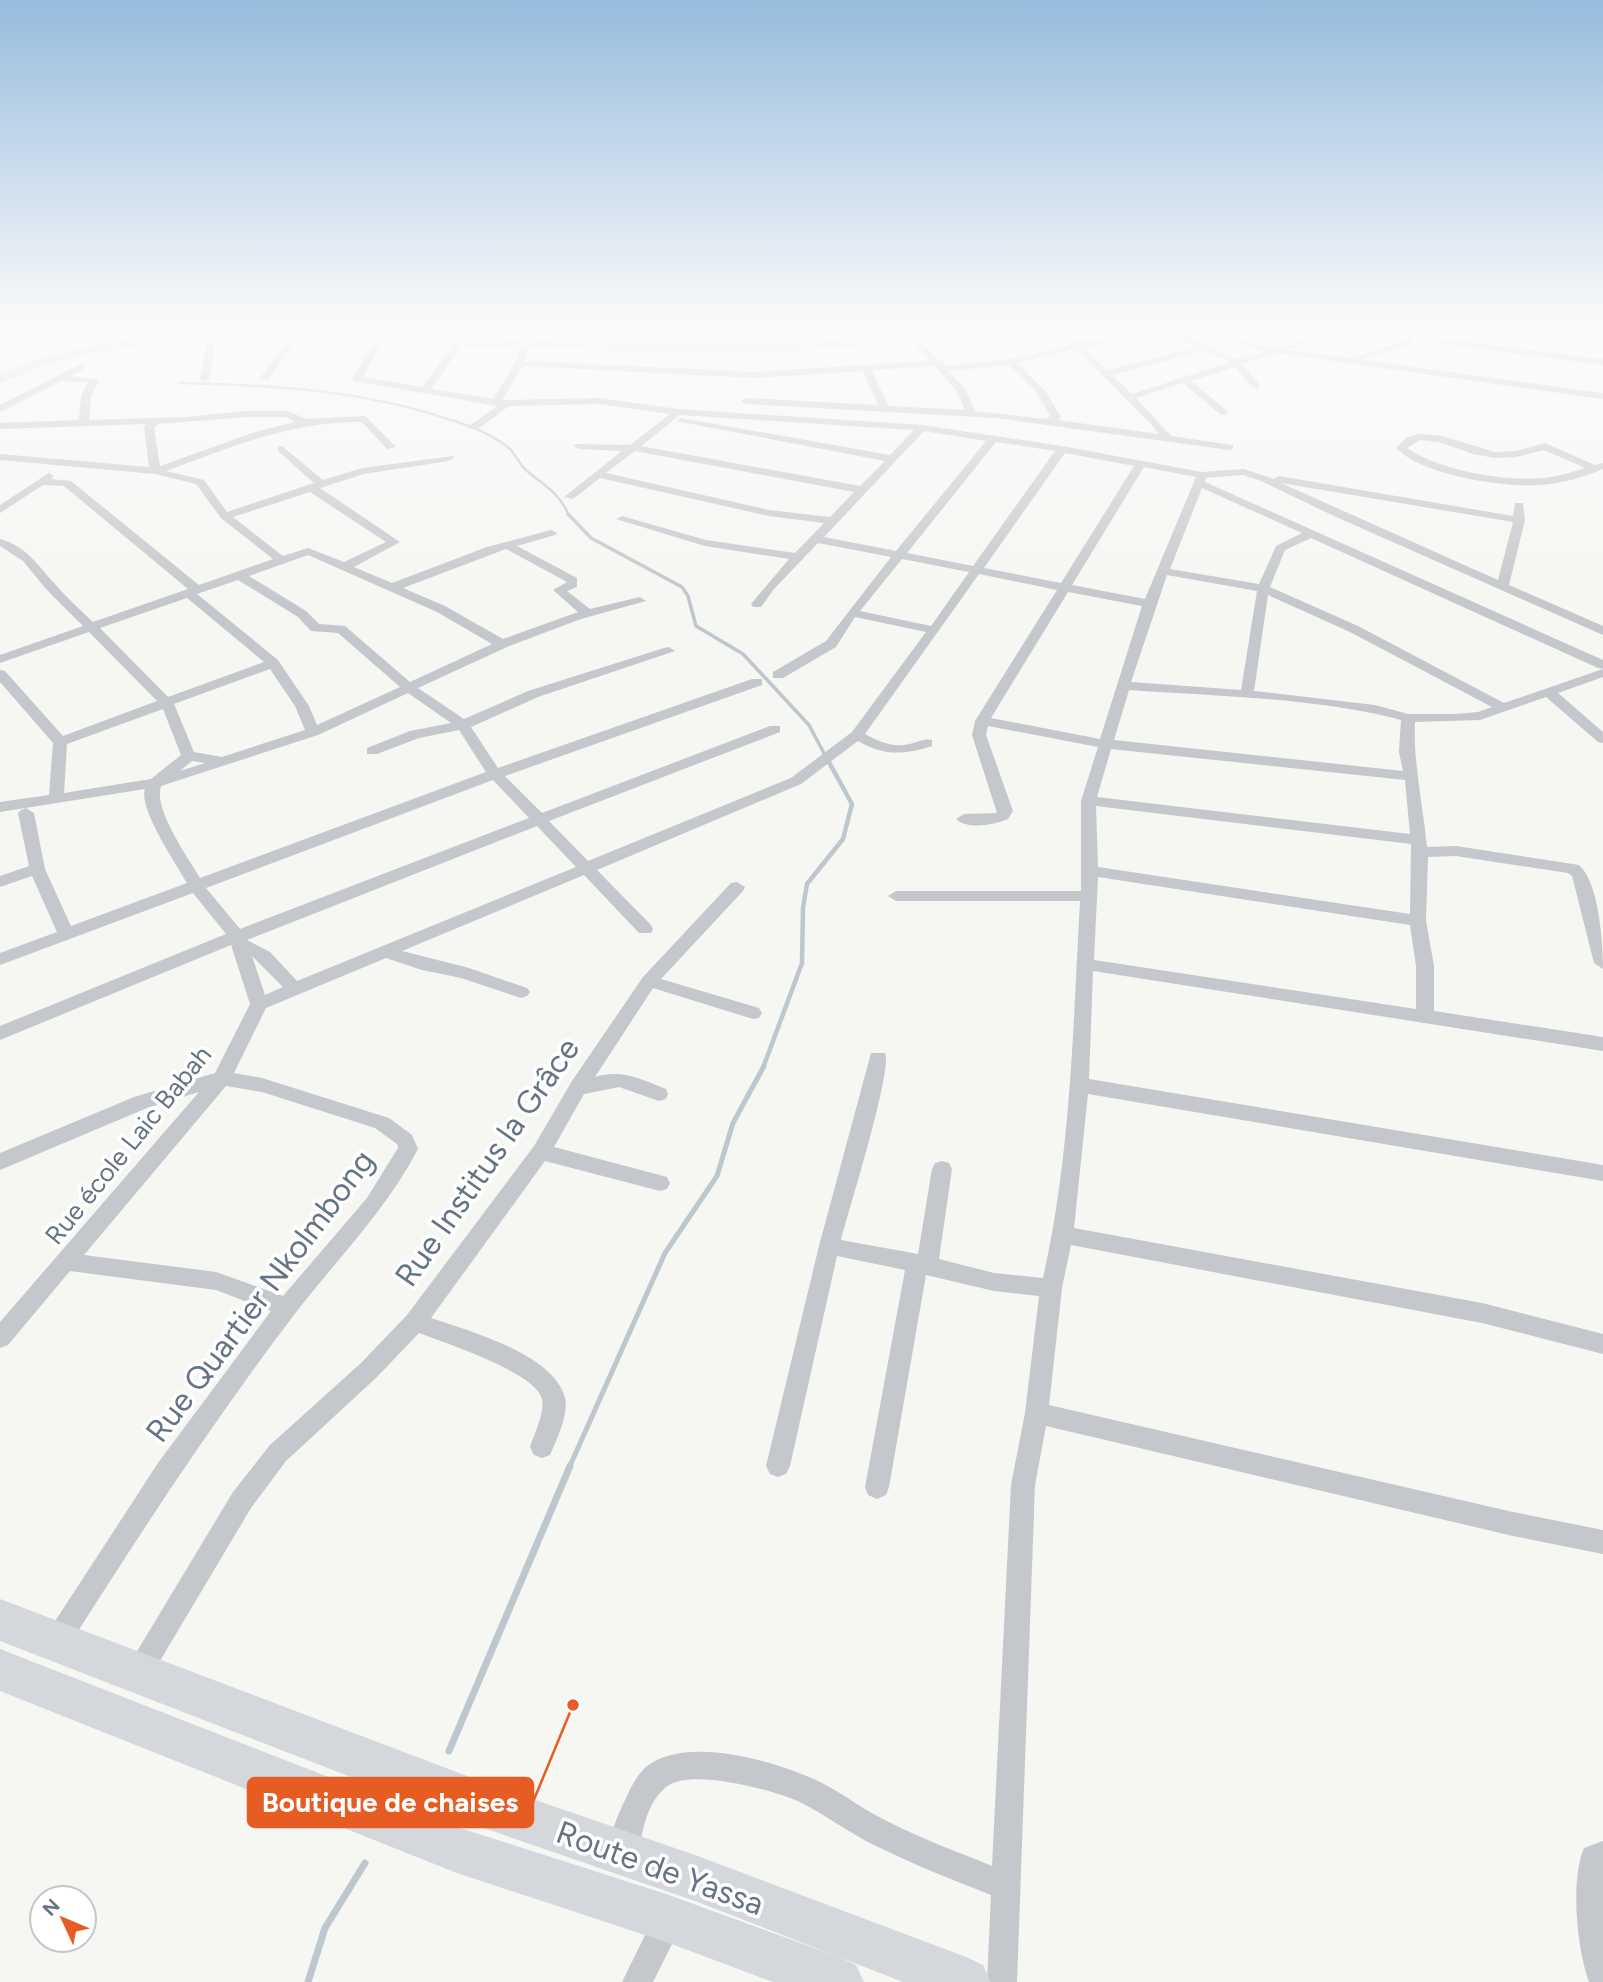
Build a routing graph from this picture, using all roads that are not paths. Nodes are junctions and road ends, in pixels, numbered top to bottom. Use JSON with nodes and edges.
{"nodes":[{"id":1,"x":84,"y":419,"type":"edge"},
{"id":2,"x":184,"y":419,"type":"edge"},
{"id":3,"x":299,"y":419,"type":"edge"},
{"id":4,"x":319,"y":419,"type":"edge"},
{"id":5,"x":365,"y":419,"type":"edge"},
{"id":6,"x":483,"y":419,"type":"edge"},
{"id":7,"x":669,"y":419,"type":"edge"},
{"id":8,"x":696,"y":419,"type":"edge"},
{"id":9,"x":798,"y":419,"type":"edge"},
{"id":10,"x":1033,"y":419,"type":"edge"},
{"id":11,"x":1051,"y":419,"type":"edge"},
{"id":12,"x":1152,"y":419,"type":"edge"},
{"id":13,"x":155,"y":421,"type":"junction"},
{"id":14,"x":302,"y":421,"type":"junction"},
{"id":15,"x":1048,"y":421,"type":"junction"},
{"id":16,"x":84,"y":423,"type":"junction"},
{"id":17,"x":0,"y":426,"type":"edge"},
{"id":18,"x":474,"y":427,"type":"dead end"},
{"id":19,"x":922,"y":428,"type":"junction"},
{"id":20,"x":1167,"y":438,"type":"junction"},
{"id":21,"x":993,"y":439,"type":"junction"},
{"id":22,"x":579,"y":446,"type":"dead end"},
{"id":23,"x":391,"y":447,"type":"dead end"},
{"id":24,"x":1229,"y":447,"type":"dead end"},
{"id":25,"x":635,"y":448,"type":"junction"},
{"id":26,"x":282,"y":449,"type":"dead end"},
{"id":27,"x":1062,"y":449,"type":"junction"},
{"id":28,"x":1477,"y":453,"type":"junction"},
{"id":29,"x":1504,"y":455,"type":"junction"},
{"id":30,"x":0,"y":457,"type":"edge"},
{"id":31,"x":449,"y":458,"type":"dead end"},
{"id":32,"x":892,"y":459,"type":"junction"},
{"id":33,"x":1141,"y":463,"type":"junction"},
{"id":34,"x":62,"y":464,"type":"junction"},
{"id":35,"x":1513,"y":464,"type":"dead end"},
{"id":36,"x":1599,"y":468,"type":"edge"},
{"id":37,"x":1449,"y":469,"type":"junction"},
{"id":38,"x":155,"y":471,"type":"junction"},
{"id":39,"x":1522,"y":473,"type":"dead end"},
{"id":40,"x":600,"y":475,"type":"junction"},
{"id":41,"x":1200,"y":479,"type":"junction"},
{"id":42,"x":1265,"y":479,"type":"junction"},
{"id":43,"x":41,"y":482,"type":"junction"},
{"id":44,"x":1532,"y":482,"type":"junction"},
{"id":45,"x":317,"y":486,"type":"junction"},
{"id":46,"x":862,"y":490,"type":"junction"},
{"id":47,"x":569,"y":497,"type":"dead end"},
{"id":48,"x":1519,"y":505,"type":"dead end"},
{"id":49,"x":0,"y":510,"type":"edge"},
{"id":50,"x":225,"y":516,"type":"junction"},
{"id":51,"x":622,"y":519,"type":"dead end"},
{"id":52,"x":1519,"y":520,"type":"junction"},
{"id":53,"x":832,"y":521,"type":"junction"},
{"id":54,"x":551,"y":533,"type":"dead end"},
{"id":55,"x":1312,"y":533,"type":"junction"},
{"id":56,"x":817,"y":539,"type":"junction"},
{"id":57,"x":0,"y":542,"type":"edge"},
{"id":58,"x":506,"y":544,"type":"junction"},
{"id":59,"x":900,"y":554,"type":"junction"},
{"id":60,"x":800,"y":557,"type":"junction"},
{"id":61,"x":281,"y":560,"type":"junction"},
{"id":62,"x":346,"y":566,"type":"junction"},
{"id":63,"x":977,"y":569,"type":"junction"},
{"id":64,"x":1163,"y":571,"type":"junction"},
{"id":65,"x":239,"y":575,"type":"junction"},
{"id":66,"x":1503,"y":586,"type":"junction"},
{"id":67,"x":394,"y":587,"type":"junction"},
{"id":68,"x":1065,"y":587,"type":"junction"},
{"id":69,"x":1263,"y":588,"type":"junction"},
{"id":70,"x":193,"y":591,"type":"junction"},
{"id":71,"x":640,"y":601,"type":"dead end"},
{"id":72,"x":757,"y":604,"type":"dead end"},
{"id":73,"x":1149,"y":604,"type":"junction"},
{"id":74,"x":587,"y":613,"type":"junction"},
{"id":75,"x":852,"y":613,"type":"junction"},
{"id":76,"x":93,"y":627,"type":"junction"},
{"id":77,"x":934,"y":630,"type":"junction"},
{"id":78,"x":1603,"y":631,"type":"edge"},
{"id":79,"x":502,"y":644,"type":"junction"},
{"id":80,"x":669,"y":651,"type":"dead end"},
{"id":81,"x":0,"y":659,"type":"edge"},
{"id":82,"x":272,"y":663,"type":"junction"},
{"id":83,"x":1603,"y":665,"type":"edge"},
{"id":84,"x":1603,"y":673,"type":"edge"},
{"id":85,"x":0,"y":674,"type":"edge"},
{"id":86,"x":778,"y":675,"type":"dead end"},
{"id":87,"x":757,"y":682,"type":"dead end"},
{"id":88,"x":1125,"y":686,"type":"junction"},
{"id":89,"x":408,"y":687,"type":"junction"},
{"id":90,"x":1547,"y":691,"type":"junction"},
{"id":91,"x":1247,"y":694,"type":"junction"},
{"id":92,"x":165,"y":703,"type":"junction"},
{"id":93,"x":1506,"y":709,"type":"junction"},
{"id":94,"x":1408,"y":718,"type":"junction"},
{"id":95,"x":982,"y":721,"type":"junction"},
{"id":96,"x":463,"y":725,"type":"junction"},
{"id":97,"x":775,"y":729,"type":"dead end"},
{"id":98,"x":313,"y":732,"type":"junction"},
{"id":99,"x":857,"y":734,"type":"junction"},
{"id":100,"x":1603,"y":739,"type":"edge"},
{"id":101,"x":60,"y":742,"type":"junction"},
{"id":102,"x":927,"y":743,"type":"dead end"},
{"id":103,"x":1107,"y":744,"type":"junction"},
{"id":104,"x":372,"y":751,"type":"dead end"},
{"id":105,"x":189,"y":755,"type":"junction"},
{"id":106,"x":223,"y":761,"type":"junction"},
{"id":107,"x":495,"y":774,"type":"junction"},
{"id":108,"x":1412,"y":776,"type":"junction"},
{"id":109,"x":155,"y":783,"type":"junction"},
{"id":110,"x":56,"y":797,"type":"junction"},
{"id":111,"x":1088,"y":801,"type":"junction"},
{"id":112,"x":0,"y":807,"type":"edge"},
{"id":113,"x":26,"y":813,"type":"dead end"},
{"id":114,"x":964,"y":819,"type":"dead end"},
{"id":115,"x":540,"y":820,"type":"junction"},
{"id":116,"x":1419,"y":846,"type":"junction"},
{"id":117,"x":37,"y":869,"type":"junction"},
{"id":118,"x":587,"y":869,"type":"junction"},
{"id":119,"x":1090,"y":871,"type":"junction"},
{"id":120,"x":0,"y":882,"type":"edge"},
{"id":121,"x":196,"y":886,"type":"junction"},
{"id":122,"x":737,"y":887,"type":"dead end"},
{"id":123,"x":897,"y":896,"type":"dead end"},
{"id":124,"x":1088,"y":896,"type":"junction"},
{"id":125,"x":1418,"y":921,"type":"junction"},
{"id":126,"x":645,"y":929,"type":"dead end"},
{"id":127,"x":66,"y":934,"type":"junction"},
{"id":128,"x":238,"y":940,"type":"junction"},
{"id":129,"x":384,"y":951,"type":"junction"},
{"id":130,"x":0,"y":959,"type":"edge"},
{"id":131,"x":1603,"y":963,"type":"edge"},
{"id":132,"x":1084,"y":964,"type":"junction"},
{"id":133,"x":649,"y":981,"type":"junction"},
{"id":134,"x":294,"y":989,"type":"junction"},
{"id":135,"x":521,"y":992,"type":"dead end"},
{"id":136,"x":259,"y":1004,"type":"junction"},
{"id":137,"x":753,"y":1013,"type":"dead end"},
{"id":138,"x":1424,"y":1016,"type":"junction"},
{"id":139,"x":0,"y":1032,"type":"edge"},
{"id":140,"x":1603,"y":1044,"type":"edge"},
{"id":141,"x":878,"y":1058,"type":"dead end"},
{"id":142,"x":222,"y":1078,"type":"junction"},
{"id":143,"x":1079,"y":1085,"type":"junction"},
{"id":144,"x":579,"y":1086,"type":"junction"},
{"id":145,"x":659,"y":1094,"type":"dead end"},
{"id":146,"x":541,"y":1152,"type":"junction"},
{"id":147,"x":0,"y":1162,"type":"edge"},
{"id":148,"x":942,"y":1169,"type":"dead end"},
{"id":149,"x":1603,"y":1172,"type":"edge"},
{"id":150,"x":660,"y":1184,"type":"dead end"},
{"id":151,"x":1063,"y":1235,"type":"junction"},
{"id":152,"x":829,"y":1246,"type":"junction"},
{"id":153,"x":68,"y":1262,"type":"junction"},
{"id":154,"x":922,"y":1264,"type":"junction"},
{"id":155,"x":1051,"y":1288,"type":"junction"},
{"id":156,"x":287,"y":1307,"type":"junction"},
{"id":157,"x":415,"y":1322,"type":"junction"},
{"id":158,"x":0,"y":1338,"type":"edge"},
{"id":159,"x":1603,"y":1344,"type":"edge"},
{"id":160,"x":1037,"y":1413,"type":"junction"},
{"id":161,"x":542,"y":1447,"type":"dead end"},
{"id":162,"x":778,"y":1466,"type":"dead end"},
{"id":163,"x":877,"y":1487,"type":"dead end"},
{"id":164,"x":1603,"y":1542,"type":"edge"},
{"id":165,"x":0,"y":1620,"type":"edge"},
{"id":166,"x":58,"y":1641,"type":"junction"},
{"id":167,"x":0,"y":1670,"type":"edge"},
{"id":168,"x":139,"y":1672,"type":"junction"},
{"id":169,"x":623,"y":1854,"type":"junction"},
{"id":170,"x":1603,"y":1856,"type":"edge"},
{"id":171,"x":1006,"y":1886,"type":"junction"},
{"id":172,"x":669,"y":1919,"type":"junction"},
{"id":173,"x":1603,"y":1978,"type":"edge"},
{"id":174,"x":636,"y":1982,"type":"edge"},
{"id":175,"x":839,"y":1982,"type":"edge"},
{"id":176,"x":966,"y":1982,"type":"edge"},
{"id":177,"x":1002,"y":1982,"type":"edge"}],
"edges":[{"from":1,"to":16,"type":"street"},
{"from":2,"to":13,"type":"street"},
{"from":3,"to":14,"type":"street"},
{"from":4,"to":14,"type":"street"},
{"from":5,"to":23,"type":"street"},
{"from":6,"to":18,"type":"street"},
{"from":7,"to":25,"type":"street"},
{"from":8,"to":32,"type":"street"},
{"from":9,"to":19,"type":"street"},
{"from":10,"to":15,"type":"street"},
{"from":11,"to":15,"type":"street"},
{"from":12,"to":20,"type":"street"},
{"from":13,"to":16,"type":"street"},
{"from":13,"to":38,"type":"street"},
{"from":14,"to":38,"type":"street"},
{"from":15,"to":20,"type":"street"},
{"from":16,"to":17,"type":"street"},
{"from":19,"to":21,"type":"street"},
{"from":19,"to":32,"type":"street"},
{"from":20,"to":24,"type":"street"},
{"from":21,"to":27,"type":"street"},
{"from":21,"to":59,"type":"street"},
{"from":22,"to":25,"type":"street"},
{"from":25,"to":40,"type":"street"},
{"from":25,"to":46,"type":"street"},
{"from":26,"to":45,"type":"street"},
{"from":27,"to":33,"type":"street"},
{"from":27,"to":63,"type":"street"},
{"from":28,"to":29,"type":"street"},
{"from":28,"to":37,"type":"street"},
{"from":28,"to":37,"type":"street"},
{"from":29,"to":35,"type":"street"},
{"from":29,"to":36,"type":"street"},
{"from":30,"to":34,"type":"street"},
{"from":31,"to":45,"type":"street"},
{"from":32,"to":46,"type":"street"},
{"from":33,"to":41,"type":"street"},
{"from":33,"to":68,"type":"street"},
{"from":34,"to":38,"type":"street"},
{"from":34,"to":43,"type":"street"},
{"from":36,"to":44,"type":"street"},
{"from":37,"to":44,"type":"street"},
{"from":38,"to":50,"type":"street"},
{"from":39,"to":44,"type":"street"},
{"from":40,"to":47,"type":"street"},
{"from":40,"to":53,"type":"street"},
{"from":41,"to":42,"type":"street"},
{"from":41,"to":55,"type":"street"},
{"from":41,"to":64,"type":"street"},
{"from":42,"to":52,"type":"street"},
{"from":42,"to":66,"type":"street"},
{"from":43,"to":49,"type":"street"},
{"from":43,"to":70,"type":"street"},
{"from":45,"to":50,"type":"street"},
{"from":45,"to":62,"type":"street"},
{"from":46,"to":53,"type":"street"},
{"from":48,"to":52,"type":"street"},
{"from":50,"to":61,"type":"street"},
{"from":51,"to":60,"type":"street"},
{"from":52,"to":66,"type":"street"},
{"from":53,"to":56,"type":"street"},
{"from":54,"to":58,"type":"street"},
{"from":55,"to":69,"type":"street"},
{"from":55,"to":83,"type":"street"},
{"from":56,"to":59,"type":"street"},
{"from":56,"to":60,"type":"street"},
{"from":57,"to":76,"type":"street"},
{"from":58,"to":67,"type":"street"},
{"from":58,"to":74,"type":"street"},
{"from":59,"to":63,"type":"street"},
{"from":59,"to":75,"type":"street"},
{"from":60,"to":72,"type":"street"},
{"from":61,"to":62,"type":"street"},
{"from":61,"to":65,"type":"street"},
{"from":62,"to":67,"type":"street"},
{"from":63,"to":68,"type":"street"},
{"from":63,"to":77,"type":"street"},
{"from":64,"to":69,"type":"street"},
{"from":64,"to":73,"type":"street"},
{"from":65,"to":70,"type":"street"},
{"from":65,"to":89,"type":"street"},
{"from":66,"to":78,"type":"street"},
{"from":67,"to":79,"type":"street"},
{"from":68,"to":73,"type":"street"},
{"from":68,"to":95,"type":"street"},
{"from":69,"to":91,"type":"street"},
{"from":69,"to":93,"type":"street"},
{"from":70,"to":76,"type":"street"},
{"from":70,"to":82,"type":"street"},
{"from":71,"to":74,"type":"street"},
{"from":73,"to":88,"type":"street"},
{"from":74,"to":79,"type":"street"},
{"from":75,"to":77,"type":"street"},
{"from":75,"to":86,"type":"street"},
{"from":76,"to":81,"type":"street"},
{"from":76,"to":92,"type":"street"},
{"from":77,"to":99,"type":"street"},
{"from":79,"to":89,"type":"street"},
{"from":80,"to":96,"type":"street"},
{"from":82,"to":92,"type":"street"},
{"from":82,"to":98,"type":"street"},
{"from":84,"to":90,"type":"street"},
{"from":85,"to":101,"type":"street"},
{"from":87,"to":107,"type":"street"},
{"from":88,"to":91,"type":"street"},
{"from":88,"to":103,"type":"street"},
{"from":89,"to":96,"type":"street"},
{"from":89,"to":98,"type":"street"},
{"from":90,"to":93,"type":"street"},
{"from":90,"to":100,"type":"street"},
{"from":91,"to":94,"type":"street"},
{"from":92,"to":101,"type":"street"},
{"from":92,"to":105,"type":"street"},
{"from":93,"to":94,"type":"street"},
{"from":94,"to":108,"type":"street"},
{"from":95,"to":103,"type":"street"},
{"from":95,"to":114,"type":"street"},
{"from":96,"to":104,"type":"street"},
{"from":96,"to":107,"type":"street"},
{"from":97,"to":115,"type":"street"},
{"from":98,"to":106,"type":"street"},
{"from":99,"to":102,"type":"street"},
{"from":99,"to":118,"type":"street"},
{"from":101,"to":110,"type":"street"},
{"from":103,"to":108,"type":"street"},
{"from":103,"to":111,"type":"street"},
{"from":105,"to":106,"type":"street"},
{"from":105,"to":109,"type":"street"},
{"from":106,"to":109,"type":"street"},
{"from":107,"to":115,"type":"street"},
{"from":107,"to":121,"type":"street"},
{"from":108,"to":116,"type":"street"},
{"from":109,"to":110,"type":"street"},
{"from":109,"to":121,"type":"street"},
{"from":110,"to":112,"type":"street"},
{"from":111,"to":116,"type":"street"},
{"from":111,"to":119,"type":"street"},
{"from":113,"to":117,"type":"street"},
{"from":115,"to":118,"type":"street"},
{"from":115,"to":128,"type":"street"},
{"from":116,"to":125,"type":"street"},
{"from":116,"to":131,"type":"street"},
{"from":117,"to":120,"type":"street"},
{"from":117,"to":127,"type":"street"},
{"from":118,"to":126,"type":"street"},
{"from":118,"to":129,"type":"street"},
{"from":119,"to":124,"type":"street"},
{"from":119,"to":125,"type":"street"},
{"from":121,"to":127,"type":"street"},
{"from":121,"to":128,"type":"street"},
{"from":122,"to":133,"type":"street","name":"Rue Institus la Grâce"},
{"from":123,"to":124,"type":"street"},
{"from":124,"to":132,"type":"street"},
{"from":125,"to":138,"type":"street"},
{"from":127,"to":130,"type":"street"},
{"from":128,"to":134,"type":"street"},
{"from":128,"to":136,"type":"street"},
{"from":128,"to":139,"type":"street"},
{"from":129,"to":134,"type":"street"},
{"from":129,"to":135,"type":"street"},
{"from":132,"to":138,"type":"street"},
{"from":132,"to":143,"type":"street"},
{"from":133,"to":137,"type":"street"},
{"from":133,"to":144,"type":"street","name":"Rue Institus la Grâce"},
{"from":134,"to":136,"type":"street"},
{"from":136,"to":142,"type":"street","name":"Rue école Laic Babah"},
{"from":138,"to":140,"type":"street"},
{"from":141,"to":152,"type":"street"},
{"from":142,"to":147,"type":"street","name":"Rue Quartier Nkolmbong"},
{"from":142,"to":153,"type":"street","name":"Rue école Laic Babah"},
{"from":142,"to":156,"type":"street","name":"Rue Quartier Nkolmbong"},
{"from":143,"to":149,"type":"street"},
{"from":143,"to":151,"type":"street"},
{"from":144,"to":145,"type":"street"},
{"from":144,"to":146,"type":"street","name":"Rue Institus la Grâce"},
{"from":146,"to":150,"type":"street"},
{"from":146,"to":157,"type":"street","name":"Rue Institus la Grâce"},
{"from":148,"to":154,"type":"street"},
{"from":151,"to":155,"type":"street"},
{"from":151,"to":159,"type":"street"},
{"from":152,"to":154,"type":"street"},
{"from":152,"to":162,"type":"street"},
{"from":153,"to":156,"type":"street"},
{"from":153,"to":158,"type":"street","name":"Rue école Laic Babah"},
{"from":154,"to":155,"type":"street"},
{"from":154,"to":163,"type":"street"},
{"from":155,"to":160,"type":"street"},
{"from":156,"to":166,"type":"street","name":"Rue Quartier Nkolmbong"},
{"from":157,"to":161,"type":"street"},
{"from":157,"to":168,"type":"street","name":"Rue Institus la Grâce"},
{"from":160,"to":164,"type":"street"},
{"from":160,"to":171,"type":"street"},
{"from":165,"to":166,"type":"main road","name":"Route de Yassa"},
{"from":166,"to":168,"type":"main road","name":"Route de Yassa"},
{"from":167,"to":172,"type":"main road","name":"Route de Yassa"},
{"from":168,"to":169,"type":"main road","name":"Route de Yassa"},
{"from":169,"to":171,"type":"street"},
{"from":169,"to":176,"type":"main road","name":"Route de Yassa"},
{"from":170,"to":173,"type":"street"},
{"from":171,"to":177,"type":"street"},
{"from":172,"to":174,"type":"street"},
{"from":172,"to":175,"type":"main road","name":"Route de Yassa"}]}
